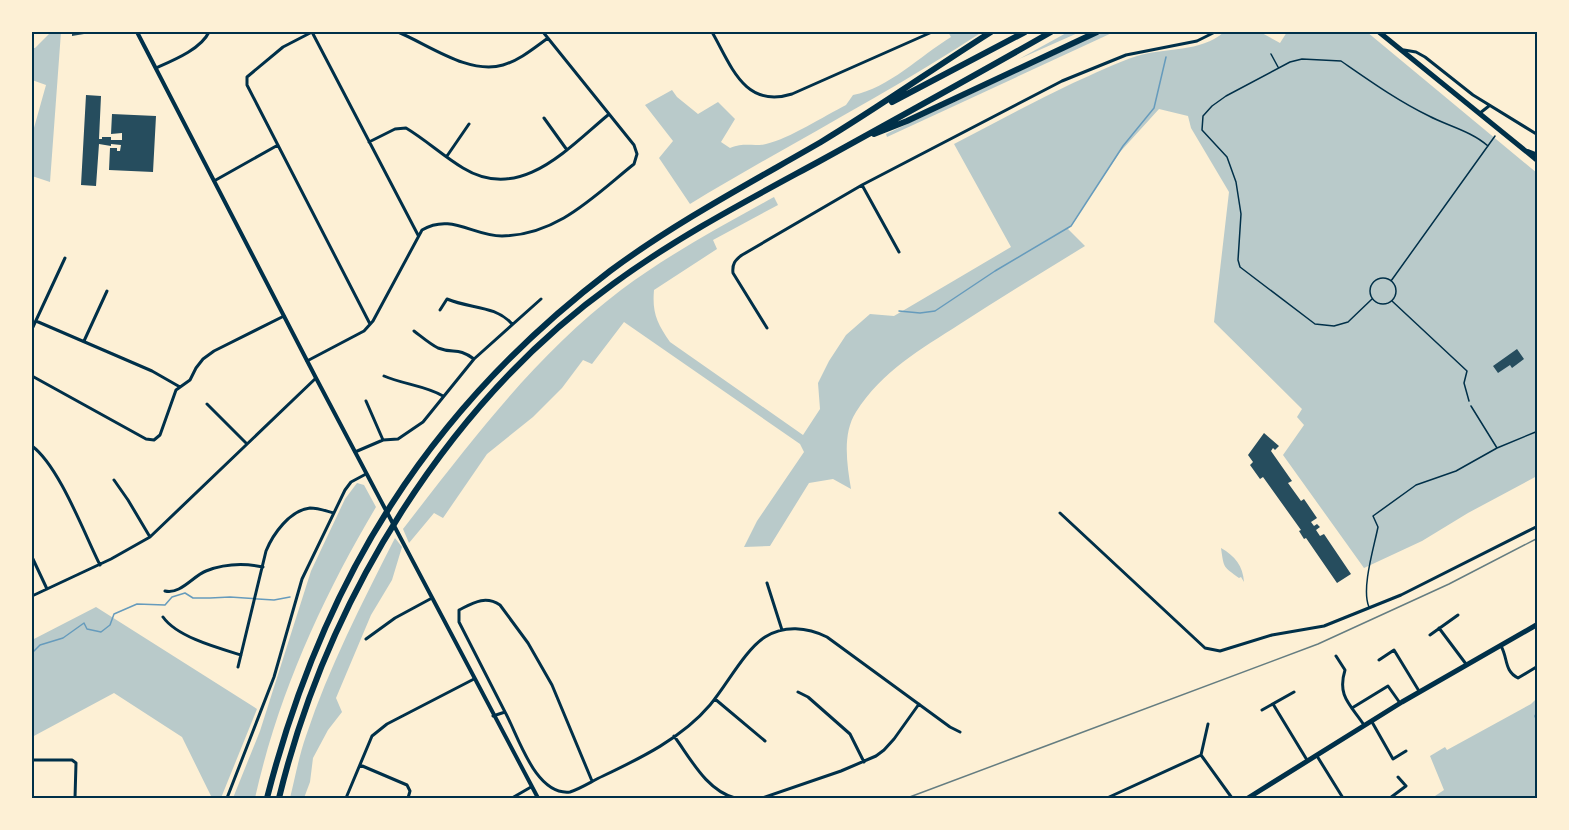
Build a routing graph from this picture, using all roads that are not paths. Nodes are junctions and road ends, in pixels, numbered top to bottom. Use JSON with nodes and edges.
{"nodes":[{"id":1,"x":137,"y":32,"type":"edge"},
{"id":2,"x":209,"y":32,"type":"edge"},
{"id":3,"x":312,"y":32,"type":"edge"},
{"id":4,"x":398,"y":32,"type":"edge"},
{"id":5,"x":543,"y":32,"type":"edge"},
{"id":6,"x":712,"y":32,"type":"edge"},
{"id":7,"x":932,"y":32,"type":"edge"},
{"id":8,"x":991,"y":32,"type":"edge"},
{"id":9,"x":1025,"y":32,"type":"edge"},
{"id":10,"x":1051,"y":32,"type":"edge"},
{"id":11,"x":1097,"y":32,"type":"edge"},
{"id":12,"x":1215,"y":32,"type":"edge"},
{"id":13,"x":1379,"y":32,"type":"edge"},
{"id":14,"x":548,"y":38,"type":"junction"},
{"id":15,"x":1402,"y":50,"type":"junction"},
{"id":16,"x":156,"y":68,"type":"junction"},
{"id":17,"x":1489,"y":106,"type":"junction"},
{"id":18,"x":1479,"y":113,"type":"junction"},
{"id":19,"x":608,"y":115,"type":"junction"},
{"id":20,"x":862,"y":117,"type":"junction"},
{"id":21,"x":544,"y":118,"type":"dead end"},
{"id":22,"x":469,"y":124,"type":"dead end"},
{"id":23,"x":1538,"y":135,"type":"edge"},
{"id":24,"x":369,"y":142,"type":"junction"},
{"id":25,"x":854,"y":142,"type":"junction"},
{"id":26,"x":278,"y":145,"type":"junction"},
{"id":27,"x":1522,"y":148,"type":"junction"},
{"id":28,"x":567,"y":150,"type":"junction"},
{"id":29,"x":1538,"y":155,"type":"edge"},
{"id":30,"x":447,"y":156,"type":"junction"},
{"id":31,"x":1538,"y":161,"type":"edge"},
{"id":32,"x":214,"y":181,"type":"junction"},
{"id":33,"x":862,"y":185,"type":"junction"},
{"id":34,"x":418,"y":235,"type":"junction"},
{"id":35,"x":899,"y":252,"type":"dead end"},
{"id":36,"x":65,"y":258,"type":"dead end"},
{"id":37,"x":107,"y":291,"type":"dead end"},
{"id":38,"x":541,"y":299,"type":"dead end"},
{"id":39,"x":440,"y":310,"type":"dead end"},
{"id":40,"x":284,"y":316,"type":"junction"},
{"id":41,"x":36,"y":321,"type":"junction"},
{"id":42,"x":370,"y":324,"type":"junction"},
{"id":43,"x":512,"y":324,"type":"junction"},
{"id":44,"x":766,"y":328,"type":"dead end"},
{"id":45,"x":32,"y":329,"type":"edge"},
{"id":46,"x":414,"y":331,"type":"dead end"},
{"id":47,"x":84,"y":342,"type":"junction"},
{"id":48,"x":474,"y":359,"type":"junction"},
{"id":49,"x":307,"y":361,"type":"junction"},
{"id":50,"x":32,"y":376,"type":"edge"},
{"id":51,"x":384,"y":376,"type":"dead end"},
{"id":52,"x":316,"y":378,"type":"junction"},
{"id":53,"x":180,"y":387,"type":"junction"},
{"id":54,"x":443,"y":396,"type":"junction"},
{"id":55,"x":366,"y":401,"type":"dead end"},
{"id":56,"x":207,"y":404,"type":"dead end"},
{"id":57,"x":1471,"y":406,"type":"road end"},
{"id":58,"x":1538,"y":431,"type":"edge"},
{"id":59,"x":383,"y":441,"type":"junction"},
{"id":60,"x":247,"y":444,"type":"junction"},
{"id":61,"x":32,"y":446,"type":"edge"},
{"id":62,"x":1497,"y":448,"type":"junction"},
{"id":63,"x":355,"y":452,"type":"junction"},
{"id":64,"x":366,"y":474,"type":"junction"},
{"id":65,"x":114,"y":480,"type":"dead end"},
{"id":66,"x":333,"y":513,"type":"junction"},
{"id":67,"x":1060,"y":513,"type":"dead end"},
{"id":68,"x":1538,"y":526,"type":"edge"},
{"id":69,"x":150,"y":537,"type":"junction"},
{"id":70,"x":32,"y":557,"type":"edge"},
{"id":71,"x":100,"y":565,"type":"junction"},
{"id":72,"x":263,"y":567,"type":"junction"},
{"id":73,"x":767,"y":583,"type":"dead end"},
{"id":74,"x":48,"y":589,"type":"junction"},
{"id":75,"x":165,"y":591,"type":"dead end"},
{"id":76,"x":32,"y":596,"type":"edge"},
{"id":77,"x":432,"y":598,"type":"junction"},
{"id":78,"x":1370,"y":608,"type":"junction"},
{"id":79,"x":1458,"y":615,"type":"dead end"},
{"id":80,"x":162,"y":617,"type":"dead end"},
{"id":81,"x":1538,"y":624,"type":"edge"},
{"id":82,"x":1439,"y":628,"type":"junction"},
{"id":83,"x":782,"y":630,"type":"junction"},
{"id":84,"x":1430,"y":635,"type":"dead end"},
{"id":85,"x":366,"y":639,"type":"dead end"},
{"id":86,"x":1500,"y":644,"type":"junction"},
{"id":87,"x":241,"y":656,"type":"junction"},
{"id":88,"x":1336,"y":656,"type":"dead end"},
{"id":89,"x":1379,"y":660,"type":"dead end"},
{"id":90,"x":1466,"y":664,"type":"junction"},
{"id":91,"x":1538,"y":666,"type":"edge"},
{"id":92,"x":238,"y":667,"type":"dead end"},
{"id":93,"x":474,"y":679,"type":"junction"},
{"id":94,"x":1419,"y":691,"type":"junction"},
{"id":95,"x":798,"y":692,"type":"dead end"},
{"id":96,"x":1294,"y":692,"type":"dead end"},
{"id":97,"x":715,"y":699,"type":"junction"},
{"id":98,"x":1400,"y":703,"type":"junction"},
{"id":99,"x":919,"y":704,"type":"junction"},
{"id":100,"x":1273,"y":704,"type":"junction"},
{"id":101,"x":1352,"y":708,"type":"junction"},
{"id":102,"x":1262,"y":710,"type":"dead end"},
{"id":103,"x":505,"y":712,"type":"junction"},
{"id":104,"x":493,"y":716,"type":"junction"},
{"id":105,"x":1371,"y":721,"type":"junction"},
{"id":106,"x":1208,"y":724,"type":"dead end"},
{"id":107,"x":1364,"y":725,"type":"junction"},
{"id":108,"x":960,"y":732,"type":"dead end"},
{"id":109,"x":674,"y":736,"type":"junction"},
{"id":110,"x":765,"y":741,"type":"dead end"},
{"id":111,"x":1406,"y":751,"type":"dead end"},
{"id":112,"x":1201,"y":754,"type":"junction"},
{"id":113,"x":1316,"y":755,"type":"junction"},
{"id":114,"x":32,"y":760,"type":"edge"},
{"id":115,"x":1307,"y":760,"type":"junction"},
{"id":116,"x":864,"y":762,"type":"junction"},
{"id":117,"x":360,"y":765,"type":"junction"},
{"id":118,"x":1398,"y":777,"type":"dead end"},
{"id":119,"x":592,"y":781,"type":"junction"},
{"id":120,"x":531,"y":787,"type":"junction"},
{"id":121,"x":724,"y":797,"type":"edge"},
{"id":122,"x":75,"y":798,"type":"edge"},
{"id":123,"x":227,"y":798,"type":"edge"},
{"id":124,"x":267,"y":798,"type":"edge"},
{"id":125,"x":279,"y":798,"type":"edge"},
{"id":126,"x":346,"y":798,"type":"edge"},
{"id":127,"x":408,"y":798,"type":"edge"},
{"id":128,"x":512,"y":798,"type":"edge"},
{"id":129,"x":538,"y":798,"type":"edge"},
{"id":130,"x":735,"y":798,"type":"edge"},
{"id":131,"x":762,"y":798,"type":"edge"},
{"id":132,"x":1107,"y":798,"type":"edge"},
{"id":133,"x":1232,"y":798,"type":"edge"},
{"id":134,"x":1248,"y":798,"type":"edge"},
{"id":135,"x":1343,"y":798,"type":"edge"},
{"id":136,"x":1390,"y":798,"type":"edge"}],
"edges":[{"from":1,"to":16,"type":"street"},
{"from":2,"to":16,"type":"street"},
{"from":3,"to":24,"type":"street"},
{"from":3,"to":26,"type":"street"},
{"from":4,"to":14,"type":"street"},
{"from":5,"to":14,"type":"street"},
{"from":6,"to":7,"type":"street"},
{"from":8,"to":20,"type":"highway"},
{"from":9,"to":20,"type":"highway"},
{"from":10,"to":25,"type":"highway"},
{"from":11,"to":25,"type":"highway"},
{"from":12,"to":33,"type":"street"},
{"from":13,"to":15,"type":"main road"},
{"from":14,"to":19,"type":"street"},
{"from":15,"to":17,"type":"street"},
{"from":15,"to":18,"type":"main road"},
{"from":16,"to":32,"type":"street"},
{"from":17,"to":18,"type":"street"},
{"from":17,"to":23,"type":"street"},
{"from":18,"to":27,"type":"main road"},
{"from":19,"to":28,"type":"street"},
{"from":19,"to":34,"type":"street"},
{"from":20,"to":124,"type":"highway"},
{"from":21,"to":28,"type":"street"},
{"from":22,"to":30,"type":"street"},
{"from":24,"to":30,"type":"street"},
{"from":24,"to":34,"type":"street"},
{"from":25,"to":125,"type":"highway"},
{"from":26,"to":32,"type":"street"},
{"from":26,"to":42,"type":"street"},
{"from":27,"to":29,"type":"street"},
{"from":27,"to":31,"type":"main road"},
{"from":28,"to":30,"type":"street"},
{"from":32,"to":40,"type":"street"},
{"from":33,"to":35,"type":"street"},
{"from":33,"to":44,"type":"street"},
{"from":34,"to":42,"type":"street"},
{"from":36,"to":41,"type":"street"},
{"from":37,"to":47,"type":"street"},
{"from":38,"to":43,"type":"street"},
{"from":39,"to":43,"type":"street"},
{"from":40,"to":49,"type":"street"},
{"from":40,"to":53,"type":"street"},
{"from":41,"to":45,"type":"street"},
{"from":41,"to":47,"type":"street"},
{"from":42,"to":49,"type":"street"},
{"from":43,"to":48,"type":"street"},
{"from":46,"to":48,"type":"street"},
{"from":47,"to":53,"type":"street"},
{"from":48,"to":54,"type":"street"},
{"from":49,"to":52,"type":"street"},
{"from":50,"to":53,"type":"street"},
{"from":51,"to":54,"type":"street"},
{"from":52,"to":60,"type":"street"},
{"from":52,"to":63,"type":"street"},
{"from":54,"to":59,"type":"street"},
{"from":55,"to":59,"type":"street"},
{"from":56,"to":60,"type":"street"},
{"from":57,"to":62,"type":"lane"},
{"from":58,"to":62,"type":"lane"},
{"from":59,"to":63,"type":"street"},
{"from":60,"to":69,"type":"street"},
{"from":61,"to":71,"type":"street"},
{"from":62,"to":78,"type":"lane"},
{"from":63,"to":64,"type":"street"},
{"from":64,"to":66,"type":"street"},
{"from":64,"to":77,"type":"street"},
{"from":65,"to":69,"type":"street"},
{"from":66,"to":72,"type":"street"},
{"from":66,"to":123,"type":"street"},
{"from":67,"to":78,"type":"street"},
{"from":68,"to":78,"type":"street"},
{"from":69,"to":71,"type":"street"},
{"from":70,"to":74,"type":"street"},
{"from":71,"to":74,"type":"street"},
{"from":72,"to":75,"type":"street"},
{"from":72,"to":87,"type":"street"},
{"from":73,"to":83,"type":"street"},
{"from":74,"to":76,"type":"street"},
{"from":77,"to":85,"type":"street"},
{"from":77,"to":93,"type":"street"},
{"from":79,"to":82,"type":"street"},
{"from":80,"to":87,"type":"street"},
{"from":81,"to":86,"type":"main road"},
{"from":82,"to":84,"type":"street"},
{"from":82,"to":90,"type":"street"},
{"from":83,"to":97,"type":"street"},
{"from":83,"to":99,"type":"street"},
{"from":86,"to":90,"type":"main road"},
{"from":86,"to":91,"type":"street"},
{"from":87,"to":92,"type":"street"},
{"from":88,"to":101,"type":"street"},
{"from":89,"to":94,"type":"street"},
{"from":90,"to":94,"type":"main road"},
{"from":93,"to":104,"type":"street"},
{"from":93,"to":117,"type":"street"},
{"from":94,"to":98,"type":"main road"},
{"from":95,"to":116,"type":"street"},
{"from":96,"to":100,"type":"street"},
{"from":97,"to":109,"type":"street"},
{"from":97,"to":110,"type":"street"},
{"from":98,"to":101,"type":"street"},
{"from":98,"to":105,"type":"main road"},
{"from":99,"to":108,"type":"street"},
{"from":99,"to":116,"type":"street"},
{"from":100,"to":102,"type":"street"},
{"from":100,"to":115,"type":"street"},
{"from":101,"to":107,"type":"street"},
{"from":103,"to":104,"type":"street"},
{"from":103,"to":119,"type":"street"},
{"from":103,"to":119,"type":"street"},
{"from":104,"to":120,"type":"street"},
{"from":105,"to":107,"type":"main road"},
{"from":105,"to":111,"type":"street"},
{"from":106,"to":112,"type":"street"},
{"from":107,"to":113,"type":"main road"},
{"from":109,"to":119,"type":"street"},
{"from":109,"to":121,"type":"street"},
{"from":112,"to":132,"type":"street"},
{"from":112,"to":133,"type":"street"},
{"from":113,"to":115,"type":"main road"},
{"from":113,"to":135,"type":"street"},
{"from":114,"to":122,"type":"street"},
{"from":115,"to":134,"type":"main road"},
{"from":116,"to":131,"type":"street"},
{"from":117,"to":126,"type":"street"},
{"from":117,"to":127,"type":"street"},
{"from":118,"to":136,"type":"street"},
{"from":120,"to":128,"type":"street"},
{"from":120,"to":129,"type":"street"},
{"from":121,"to":130,"type":"street"}]}
